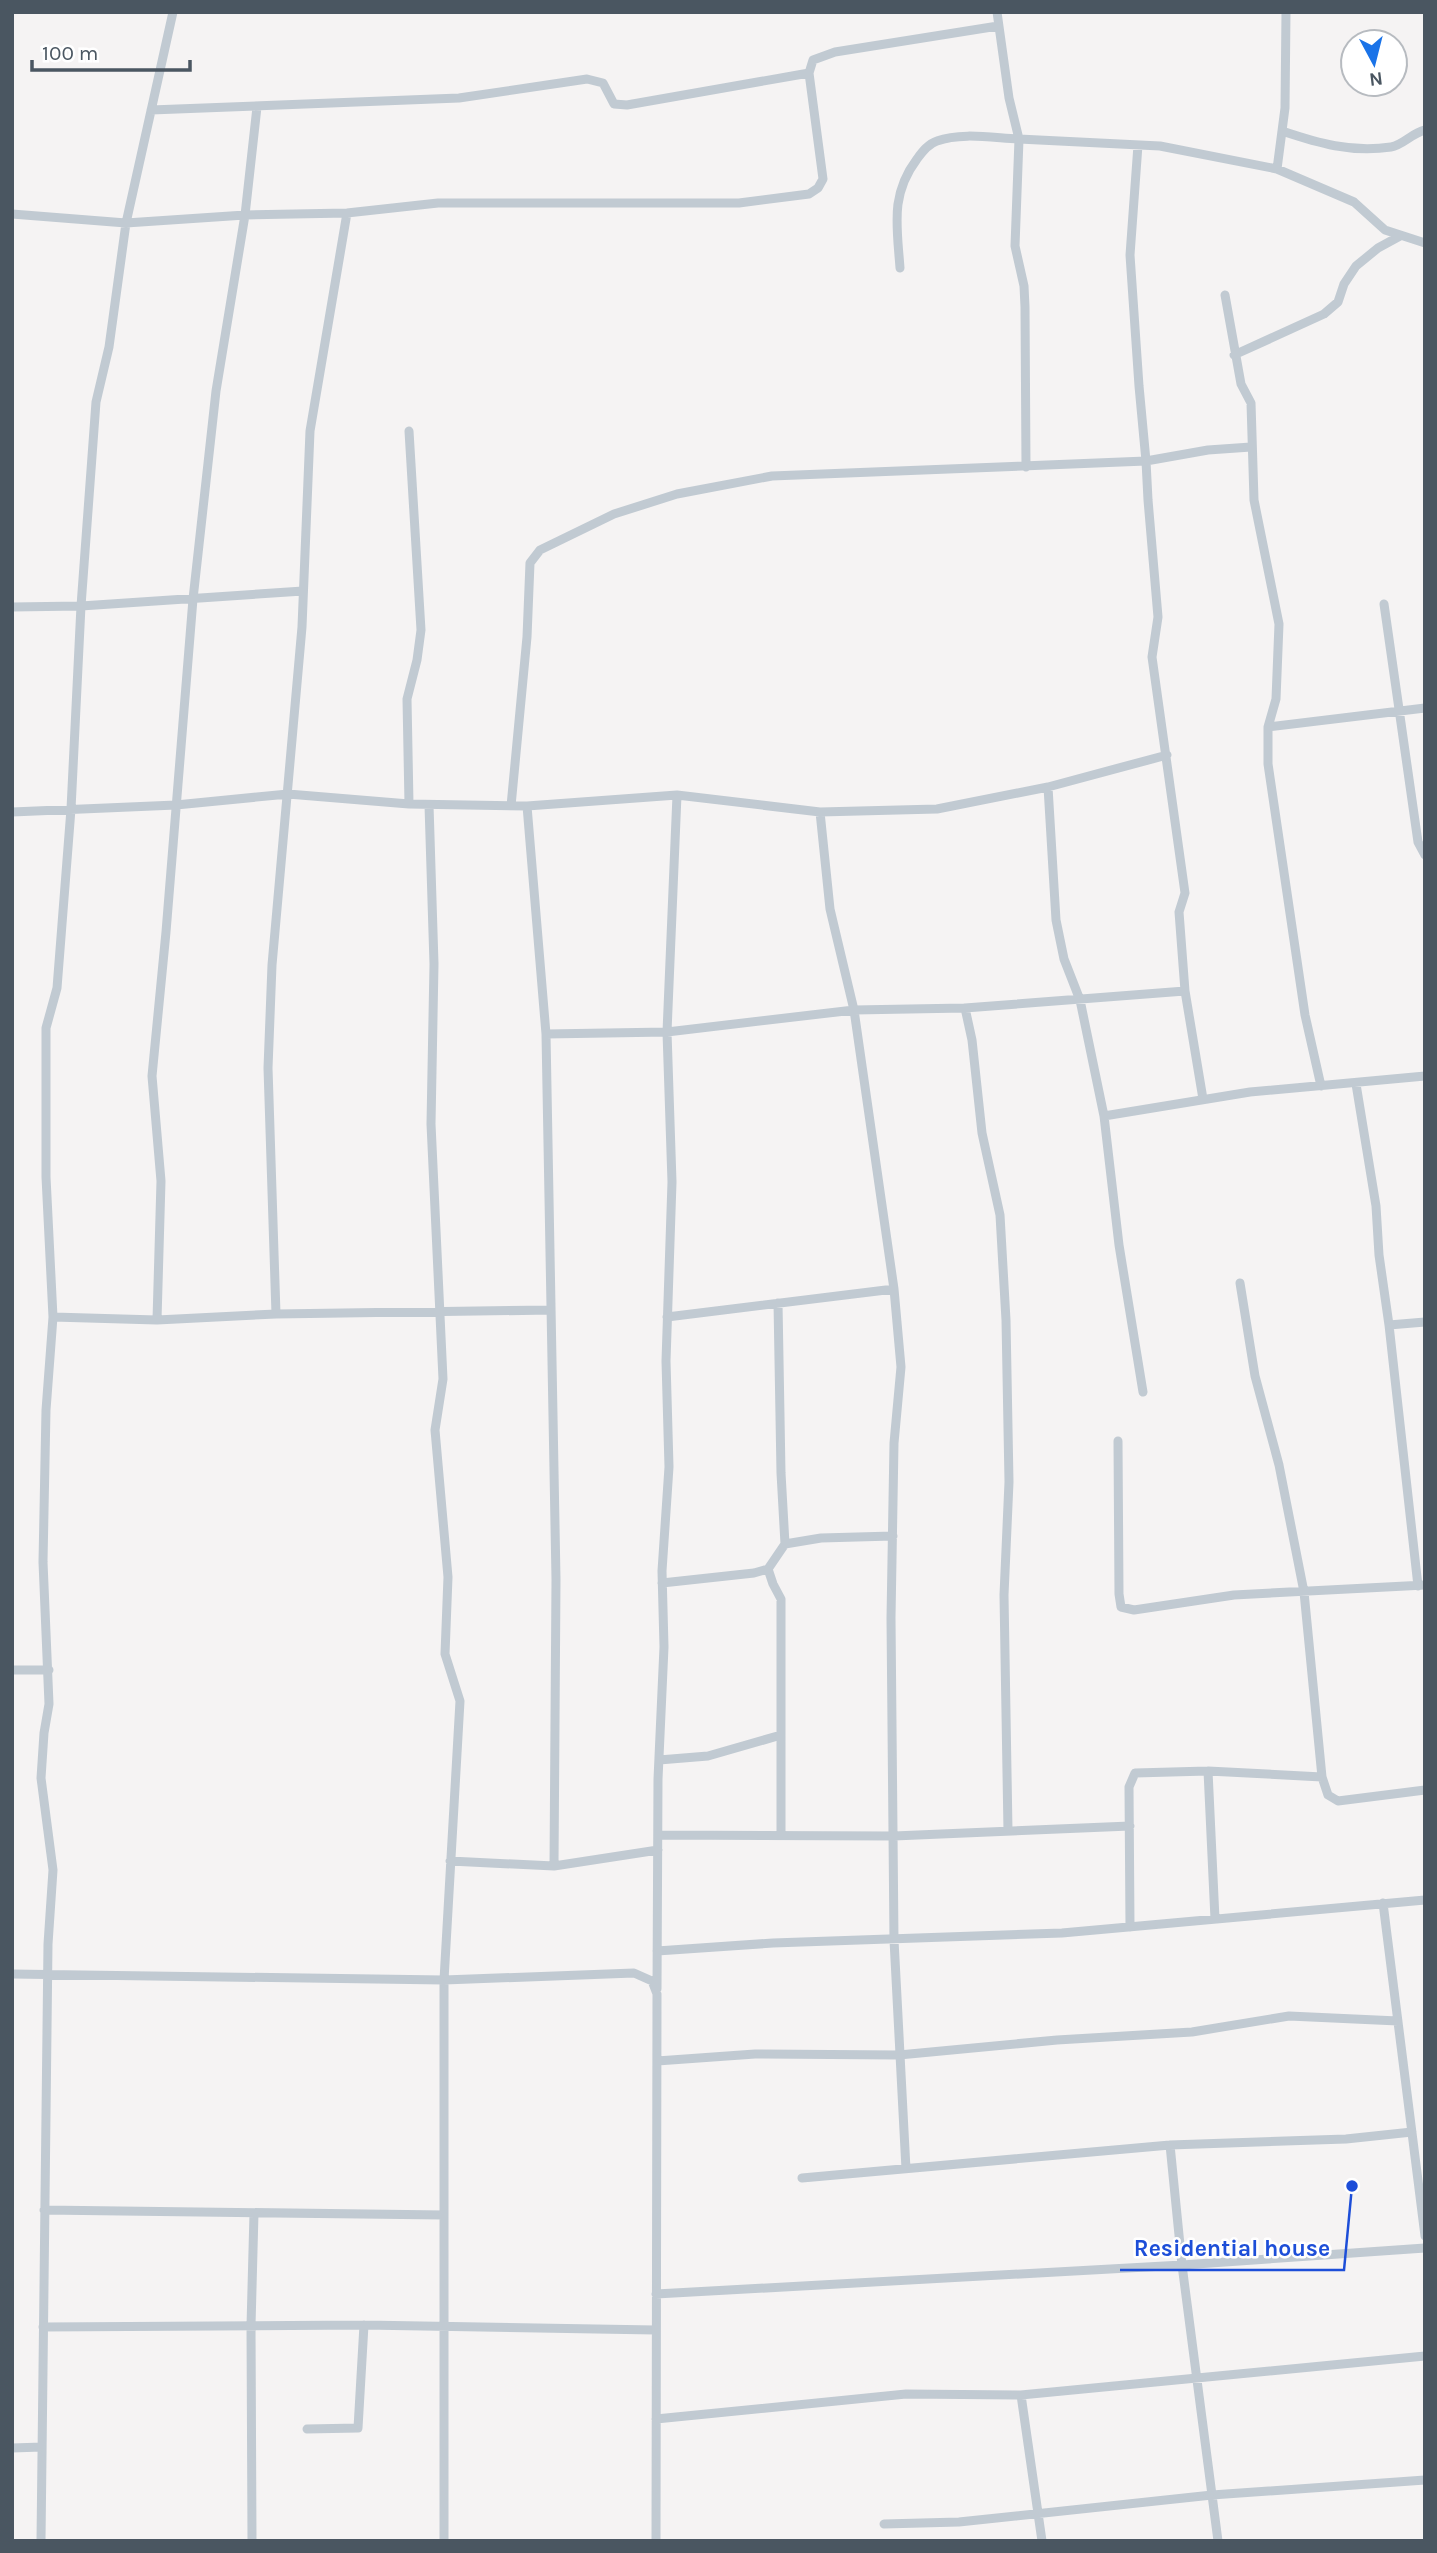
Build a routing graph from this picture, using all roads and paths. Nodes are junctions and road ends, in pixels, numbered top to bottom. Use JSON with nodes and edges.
{"nodes":[{"id":1,"x":173,"y":12,"type":"edge"},
{"id":2,"x":997,"y":12,"type":"edge"},
{"id":3,"x":1286,"y":12,"type":"edge"},
{"id":4,"x":998,"y":26,"type":"junction"},
{"id":5,"x":809,"y":73,"type":"junction"},
{"id":6,"x":257,"y":107,"type":"junction"},
{"id":7,"x":151,"y":110,"type":"junction"},
{"id":8,"x":1425,"y":130,"type":"edge"},
{"id":9,"x":1282,"y":131,"type":"junction"},
{"id":10,"x":1019,"y":139,"type":"junction"},
{"id":11,"x":1138,"y":145,"type":"junction"},
{"id":12,"x":1277,"y":169,"type":"junction"},
{"id":13,"x":12,"y":214,"type":"edge"},
{"id":14,"x":347,"y":214,"type":"junction"},
{"id":15,"x":245,"y":215,"type":"junction"},
{"id":16,"x":126,"y":223,"type":"junction"},
{"id":17,"x":1400,"y":236,"type":"junction"},
{"id":18,"x":1425,"y":243,"type":"edge"},
{"id":19,"x":900,"y":268,"type":"dead end"},
{"id":20,"x":1225,"y":295,"type":"dead end"},
{"id":21,"x":1234,"y":355,"type":"junction"},
{"id":22,"x":409,"y":431,"type":"dead end"},
{"id":23,"x":1251,"y":447,"type":"junction"},
{"id":24,"x":1146,"y":460,"type":"junction"},
{"id":25,"x":1026,"y":467,"type":"junction"},
{"id":26,"x":303,"y":591,"type":"junction"},
{"id":27,"x":193,"y":599,"type":"junction"},
{"id":28,"x":1384,"y":604,"type":"dead end"},
{"id":29,"x":81,"y":606,"type":"junction"},
{"id":30,"x":12,"y":607,"type":"edge"},
{"id":31,"x":1425,"y":708,"type":"edge"},
{"id":32,"x":1398,"y":711,"type":"junction"},
{"id":33,"x":1268,"y":727,"type":"junction"},
{"id":34,"x":1167,"y":755,"type":"junction"},
{"id":35,"x":1048,"y":787,"type":"junction"},
{"id":36,"x":288,"y":794,"type":"junction"},
{"id":37,"x":677,"y":795,"type":"junction"},
{"id":38,"x":409,"y":804,"type":"junction"},
{"id":39,"x":429,"y":804,"type":"junction"},
{"id":40,"x":176,"y":805,"type":"junction"},
{"id":41,"x":510,"y":806,"type":"junction"},
{"id":42,"x":527,"y":806,"type":"junction"},
{"id":43,"x":71,"y":809,"type":"junction"},
{"id":44,"x":12,"y":812,"type":"edge"},
{"id":45,"x":820,"y":812,"type":"junction"},
{"id":46,"x":1425,"y":855,"type":"edge"},
{"id":47,"x":1185,"y":990,"type":"junction"},
{"id":48,"x":1080,"y":1000,"type":"junction"},
{"id":49,"x":965,"y":1008,"type":"junction"},
{"id":50,"x":854,"y":1010,"type":"junction"},
{"id":51,"x":667,"y":1032,"type":"junction"},
{"id":52,"x":547,"y":1034,"type":"junction"},
{"id":53,"x":1425,"y":1076,"type":"edge"},
{"id":54,"x":1356,"y":1084,"type":"junction"},
{"id":55,"x":1321,"y":1086,"type":"junction"},
{"id":56,"x":1203,"y":1099,"type":"junction"},
{"id":57,"x":1104,"y":1116,"type":"junction"},
{"id":58,"x":1240,"y":1283,"type":"dead end"},
{"id":59,"x":894,"y":1289,"type":"junction"},
{"id":60,"x":778,"y":1303,"type":"junction"},
{"id":61,"x":551,"y":1310,"type":"junction"},
{"id":62,"x":439,"y":1312,"type":"junction"},
{"id":63,"x":276,"y":1314,"type":"junction"},
{"id":64,"x":53,"y":1317,"type":"junction"},
{"id":65,"x":667,"y":1317,"type":"junction"},
{"id":66,"x":156,"y":1320,"type":"junction"},
{"id":67,"x":1425,"y":1322,"type":"edge"},
{"id":68,"x":1389,"y":1325,"type":"junction"},
{"id":69,"x":1143,"y":1392,"type":"dead end"},
{"id":70,"x":1118,"y":1441,"type":"dead end"},
{"id":71,"x":892,"y":1536,"type":"junction"},
{"id":72,"x":785,"y":1545,"type":"junction"},
{"id":73,"x":768,"y":1569,"type":"junction"},
{"id":74,"x":662,"y":1584,"type":"junction"},
{"id":75,"x":1421,"y":1586,"type":"edge"},
{"id":76,"x":1304,"y":1592,"type":"junction"},
{"id":77,"x":12,"y":1670,"type":"edge"},
{"id":78,"x":49,"y":1670,"type":"junction"},
{"id":79,"x":781,"y":1735,"type":"junction"},
{"id":80,"x":659,"y":1760,"type":"junction"},
{"id":81,"x":1208,"y":1772,"type":"junction"},
{"id":82,"x":1322,"y":1777,"type":"junction"},
{"id":83,"x":1425,"y":1790,"type":"edge"},
{"id":84,"x":1130,"y":1826,"type":"junction"},
{"id":85,"x":1008,"y":1831,"type":"junction"},
{"id":86,"x":658,"y":1835,"type":"junction"},
{"id":87,"x":781,"y":1835,"type":"junction"},
{"id":88,"x":894,"y":1836,"type":"junction"},
{"id":89,"x":658,"y":1850,"type":"junction"},
{"id":90,"x":450,"y":1861,"type":"junction"},
{"id":91,"x":554,"y":1866,"type":"junction"},
{"id":92,"x":1425,"y":1900,"type":"edge"},
{"id":93,"x":1383,"y":1903,"type":"junction"},
{"id":94,"x":1215,"y":1919,"type":"junction"},
{"id":95,"x":1130,"y":1927,"type":"junction"},
{"id":96,"x":894,"y":1940,"type":"junction"},
{"id":97,"x":657,"y":1951,"type":"junction"},
{"id":98,"x":49,"y":1973,"type":"junction"},
{"id":99,"x":12,"y":1974,"type":"edge"},
{"id":100,"x":444,"y":1980,"type":"junction"},
{"id":101,"x":657,"y":1994,"type":"junction"},
{"id":102,"x":1398,"y":2021,"type":"junction"},
{"id":103,"x":899,"y":2054,"type":"junction"},
{"id":104,"x":657,"y":2061,"type":"junction"},
{"id":105,"x":1412,"y":2133,"type":"junction"},
{"id":106,"x":1170,"y":2145,"type":"junction"},
{"id":107,"x":906,"y":2169,"type":"junction"},
{"id":108,"x":802,"y":2178,"type":"dead end"},
{"id":109,"x":44,"y":2210,"type":"junction"},
{"id":110,"x":254,"y":2213,"type":"junction"},
{"id":111,"x":444,"y":2215,"type":"junction"},
{"id":112,"x":1425,"y":2236,"type":"edge"},
{"id":113,"x":1425,"y":2248,"type":"edge"},
{"id":114,"x":1182,"y":2265,"type":"junction"},
{"id":115,"x":656,"y":2294,"type":"junction"},
{"id":116,"x":364,"y":2325,"type":"junction"},
{"id":117,"x":251,"y":2326,"type":"junction"},
{"id":118,"x":43,"y":2327,"type":"junction"},
{"id":119,"x":444,"y":2327,"type":"junction"},
{"id":120,"x":655,"y":2330,"type":"junction"},
{"id":121,"x":1425,"y":2356,"type":"edge"},
{"id":122,"x":1196,"y":2380,"type":"junction"},
{"id":123,"x":1021,"y":2395,"type":"junction"},
{"id":124,"x":656,"y":2419,"type":"junction"},
{"id":125,"x":307,"y":2429,"type":"dead end"},
{"id":126,"x":42,"y":2447,"type":"junction"},
{"id":127,"x":12,"y":2448,"type":"edge"},
{"id":128,"x":1425,"y":2480,"type":"edge"},
{"id":129,"x":1212,"y":2496,"type":"junction"},
{"id":130,"x":1038,"y":2514,"type":"junction"},
{"id":131,"x":884,"y":2524,"type":"dead end"},
{"id":132,"x":41,"y":2541,"type":"edge"},
{"id":133,"x":252,"y":2541,"type":"edge"},
{"id":134,"x":444,"y":2541,"type":"edge"},
{"id":135,"x":656,"y":2541,"type":"edge"},
{"id":136,"x":1042,"y":2541,"type":"edge"},
{"id":137,"x":1218,"y":2541,"type":"edge"}],
"edges":[{"from":1,"to":7,"type":"street"},
{"from":2,"to":4,"type":"street"},
{"from":3,"to":9,"type":"street"},
{"from":4,"to":5,"type":"street"},
{"from":4,"to":10,"type":"street"},
{"from":5,"to":6,"type":"street"},
{"from":5,"to":14,"type":"street"},
{"from":6,"to":7,"type":"street"},
{"from":6,"to":15,"type":"street"},
{"from":7,"to":16,"type":"street"},
{"from":8,"to":9,"type":"street"},
{"from":9,"to":12,"type":"street"},
{"from":10,"to":11,"type":"street"},
{"from":10,"to":19,"type":"street"},
{"from":10,"to":25,"type":"street"},
{"from":11,"to":12,"type":"street"},
{"from":11,"to":24,"type":"street"},
{"from":12,"to":17,"type":"street"},
{"from":13,"to":16,"type":"street"},
{"from":14,"to":15,"type":"street"},
{"from":14,"to":26,"type":"street"},
{"from":15,"to":16,"type":"street"},
{"from":15,"to":27,"type":"street"},
{"from":16,"to":29,"type":"street"},
{"from":17,"to":18,"type":"street"},
{"from":17,"to":21,"type":"street"},
{"from":20,"to":21,"type":"street"},
{"from":21,"to":23,"type":"street"},
{"from":22,"to":38,"type":"street"},
{"from":23,"to":24,"type":"street"},
{"from":23,"to":33,"type":"street"},
{"from":24,"to":25,"type":"street"},
{"from":24,"to":34,"type":"street"},
{"from":25,"to":41,"type":"street"},
{"from":26,"to":27,"type":"street"},
{"from":26,"to":36,"type":"street"},
{"from":27,"to":29,"type":"street"},
{"from":27,"to":40,"type":"street"},
{"from":28,"to":32,"type":"street"},
{"from":29,"to":30,"type":"street"},
{"from":29,"to":43,"type":"street"},
{"from":31,"to":32,"type":"street"},
{"from":32,"to":33,"type":"street"},
{"from":32,"to":46,"type":"street"},
{"from":33,"to":55,"type":"street"},
{"from":34,"to":35,"type":"street"},
{"from":34,"to":47,"type":"street"},
{"from":35,"to":45,"type":"street"},
{"from":35,"to":48,"type":"street"},
{"from":36,"to":38,"type":"street"},
{"from":36,"to":40,"type":"street"},
{"from":36,"to":63,"type":"street"},
{"from":37,"to":42,"type":"street"},
{"from":37,"to":45,"type":"street"},
{"from":37,"to":51,"type":"street"},
{"from":38,"to":39,"type":"street"},
{"from":39,"to":41,"type":"street"},
{"from":39,"to":62,"type":"street"},
{"from":40,"to":43,"type":"street"},
{"from":40,"to":66,"type":"street"},
{"from":41,"to":42,"type":"street"},
{"from":42,"to":52,"type":"street"},
{"from":43,"to":44,"type":"street"},
{"from":43,"to":64,"type":"street"},
{"from":45,"to":50,"type":"street"},
{"from":47,"to":48,"type":"street"},
{"from":47,"to":56,"type":"street"},
{"from":48,"to":49,"type":"street"},
{"from":48,"to":57,"type":"street"},
{"from":49,"to":50,"type":"street"},
{"from":49,"to":85,"type":"street"},
{"from":50,"to":51,"type":"street"},
{"from":50,"to":59,"type":"street"},
{"from":51,"to":52,"type":"street"},
{"from":51,"to":65,"type":"street"},
{"from":52,"to":61,"type":"street"},
{"from":53,"to":54,"type":"street"},
{"from":54,"to":55,"type":"street"},
{"from":54,"to":68,"type":"street"},
{"from":55,"to":56,"type":"street"},
{"from":56,"to":57,"type":"street"},
{"from":57,"to":69,"type":"street"},
{"from":58,"to":76,"type":"street"},
{"from":59,"to":60,"type":"street"},
{"from":59,"to":71,"type":"street"},
{"from":60,"to":65,"type":"street"},
{"from":60,"to":72,"type":"street"},
{"from":61,"to":62,"type":"street"},
{"from":61,"to":91,"type":"street"},
{"from":62,"to":63,"type":"street"},
{"from":62,"to":90,"type":"street"},
{"from":63,"to":66,"type":"street"},
{"from":64,"to":66,"type":"street"},
{"from":64,"to":78,"type":"street"},
{"from":65,"to":74,"type":"street"},
{"from":67,"to":68,"type":"street"},
{"from":68,"to":75,"type":"street"},
{"from":70,"to":76,"type":"street"},
{"from":71,"to":72,"type":"street"},
{"from":71,"to":88,"type":"street"},
{"from":72,"to":73,"type":"street"},
{"from":73,"to":74,"type":"street"},
{"from":73,"to":79,"type":"street"},
{"from":74,"to":80,"type":"street"},
{"from":75,"to":76,"type":"street"},
{"from":76,"to":82,"type":"street"},
{"from":77,"to":78,"type":"street"},
{"from":78,"to":98,"type":"street"},
{"from":79,"to":80,"type":"street"},
{"from":79,"to":87,"type":"street"},
{"from":80,"to":86,"type":"street"},
{"from":81,"to":82,"type":"street"},
{"from":81,"to":84,"type":"street"},
{"from":81,"to":94,"type":"street"},
{"from":82,"to":83,"type":"street"},
{"from":84,"to":85,"type":"street"},
{"from":84,"to":95,"type":"street"},
{"from":85,"to":88,"type":"street"},
{"from":86,"to":87,"type":"street"},
{"from":86,"to":89,"type":"street"},
{"from":87,"to":88,"type":"street"},
{"from":88,"to":96,"type":"street"},
{"from":89,"to":91,"type":"street"},
{"from":89,"to":97,"type":"street"},
{"from":90,"to":91,"type":"street"},
{"from":90,"to":100,"type":"street"},
{"from":92,"to":93,"type":"street"},
{"from":93,"to":94,"type":"street"},
{"from":93,"to":102,"type":"street"},
{"from":94,"to":95,"type":"street"},
{"from":95,"to":96,"type":"street"},
{"from":96,"to":97,"type":"street"},
{"from":96,"to":103,"type":"street"},
{"from":97,"to":101,"type":"street"},
{"from":98,"to":99,"type":"street"},
{"from":98,"to":100,"type":"street"},
{"from":98,"to":109,"type":"street"},
{"from":100,"to":101,"type":"street"},
{"from":100,"to":111,"type":"street"},
{"from":101,"to":104,"type":"street"},
{"from":102,"to":103,"type":"street"},
{"from":102,"to":105,"type":"street"},
{"from":103,"to":104,"type":"street"},
{"from":103,"to":107,"type":"street"},
{"from":104,"to":115,"type":"street"},
{"from":105,"to":106,"type":"street"},
{"from":105,"to":112,"type":"street"},
{"from":106,"to":107,"type":"street"},
{"from":106,"to":114,"type":"street"},
{"from":107,"to":108,"type":"street"},
{"from":109,"to":110,"type":"street"},
{"from":109,"to":118,"type":"street"},
{"from":110,"to":111,"type":"street"},
{"from":110,"to":117,"type":"street"},
{"from":111,"to":119,"type":"street"},
{"from":113,"to":114,"type":"street"},
{"from":114,"to":115,"type":"street"},
{"from":114,"to":122,"type":"street"},
{"from":115,"to":120,"type":"street"},
{"from":116,"to":117,"type":"street"},
{"from":116,"to":119,"type":"street"},
{"from":116,"to":125,"type":"street"},
{"from":117,"to":118,"type":"street"},
{"from":117,"to":133,"type":"street"},
{"from":118,"to":126,"type":"street"},
{"from":119,"to":120,"type":"street"},
{"from":119,"to":134,"type":"street"},
{"from":120,"to":124,"type":"street"},
{"from":121,"to":122,"type":"street"},
{"from":122,"to":123,"type":"street"},
{"from":122,"to":129,"type":"street"},
{"from":123,"to":124,"type":"street"},
{"from":123,"to":130,"type":"street"},
{"from":124,"to":135,"type":"street"},
{"from":126,"to":127,"type":"street"},
{"from":126,"to":132,"type":"street"},
{"from":128,"to":129,"type":"street"},
{"from":129,"to":130,"type":"street"},
{"from":129,"to":137,"type":"street"},
{"from":130,"to":131,"type":"street"},
{"from":130,"to":136,"type":"street"}]}
